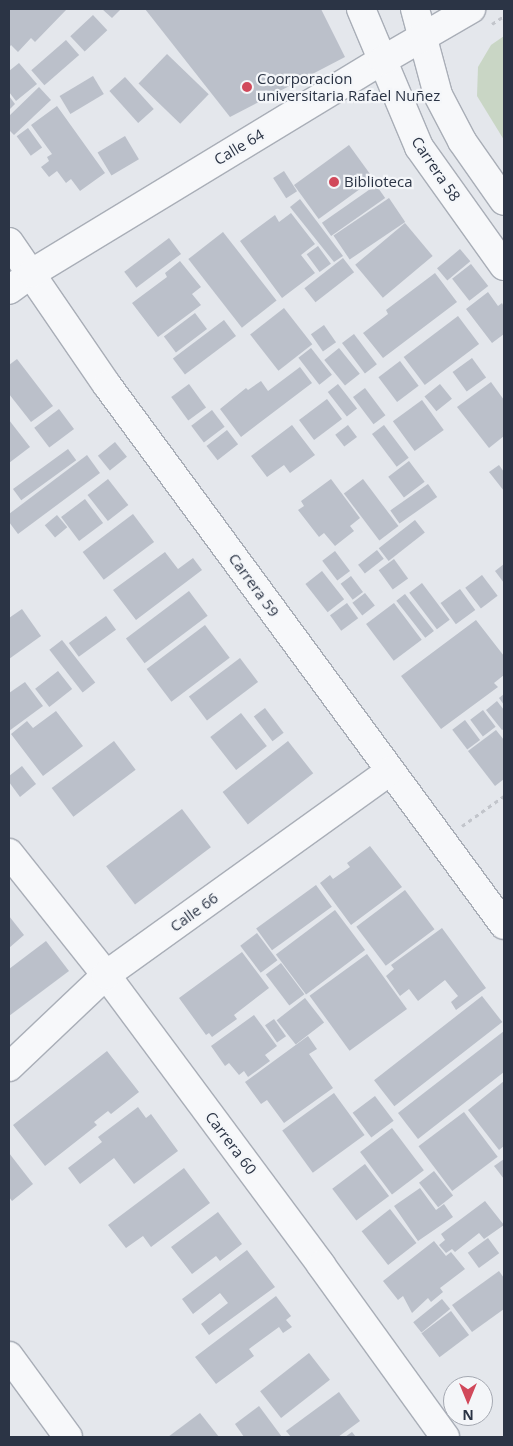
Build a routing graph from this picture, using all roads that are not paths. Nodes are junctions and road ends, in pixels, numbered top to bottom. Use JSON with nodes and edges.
{"nodes":[{"id":1,"x":361,"y":9,"type":"edge"},
{"id":2,"x":415,"y":9,"type":"edge"},
{"id":3,"x":479,"y":18,"type":"edge"},
{"id":4,"x":422,"y":39,"type":"junction"},
{"id":5,"x":383,"y":60,"type":"junction"},
{"id":6,"x":504,"y":201,"type":"edge"},
{"id":7,"x":9,"y":242,"type":"edge"},
{"id":8,"x":504,"y":266,"type":"edge"},
{"id":9,"x":32,"y":273,"type":"junction"},
{"id":10,"x":9,"y":290,"type":"edge"},
{"id":11,"x":390,"y":771,"type":"junction"},
{"id":12,"x":9,"y":853,"type":"edge"},
{"id":13,"x":504,"y":925,"type":"edge"},
{"id":14,"x":106,"y":975,"type":"junction"},
{"id":15,"x":9,"y":1067,"type":"edge"},
{"id":16,"x":9,"y":1356,"type":"edge"},
{"id":17,"x":68,"y":1437,"type":"edge"},
{"id":18,"x":445,"y":1437,"type":"edge"}],
"edges":[{"from":1,"to":5,"type":"street","name":"Carrera 58"},
{"from":2,"to":4,"type":"street"},
{"from":3,"to":4,"type":"street","name":"Calle 64"},
{"from":4,"to":5,"type":"street","name":"Calle 64"},
{"from":4,"to":6,"type":"street"},
{"from":5,"to":8,"type":"street","name":"Carrera 58"},
{"from":5,"to":9,"type":"street","name":"Calle 64"},
{"from":7,"to":9,"type":"street","name":"Carrera 59"},
{"from":9,"to":10,"type":"street","name":"Calle 64"},
{"from":9,"to":11,"type":"street","name":"Carrera 59"},
{"from":11,"to":13,"type":"street","name":"Carrera 59"},
{"from":11,"to":14,"type":"street","name":"Calle 66"},
{"from":12,"to":14,"type":"street","name":"Carrera 60"},
{"from":14,"to":15,"type":"street","name":"Calle 66"},
{"from":14,"to":18,"type":"street","name":"Carrera 60"},
{"from":16,"to":17,"type":"street"}]}
